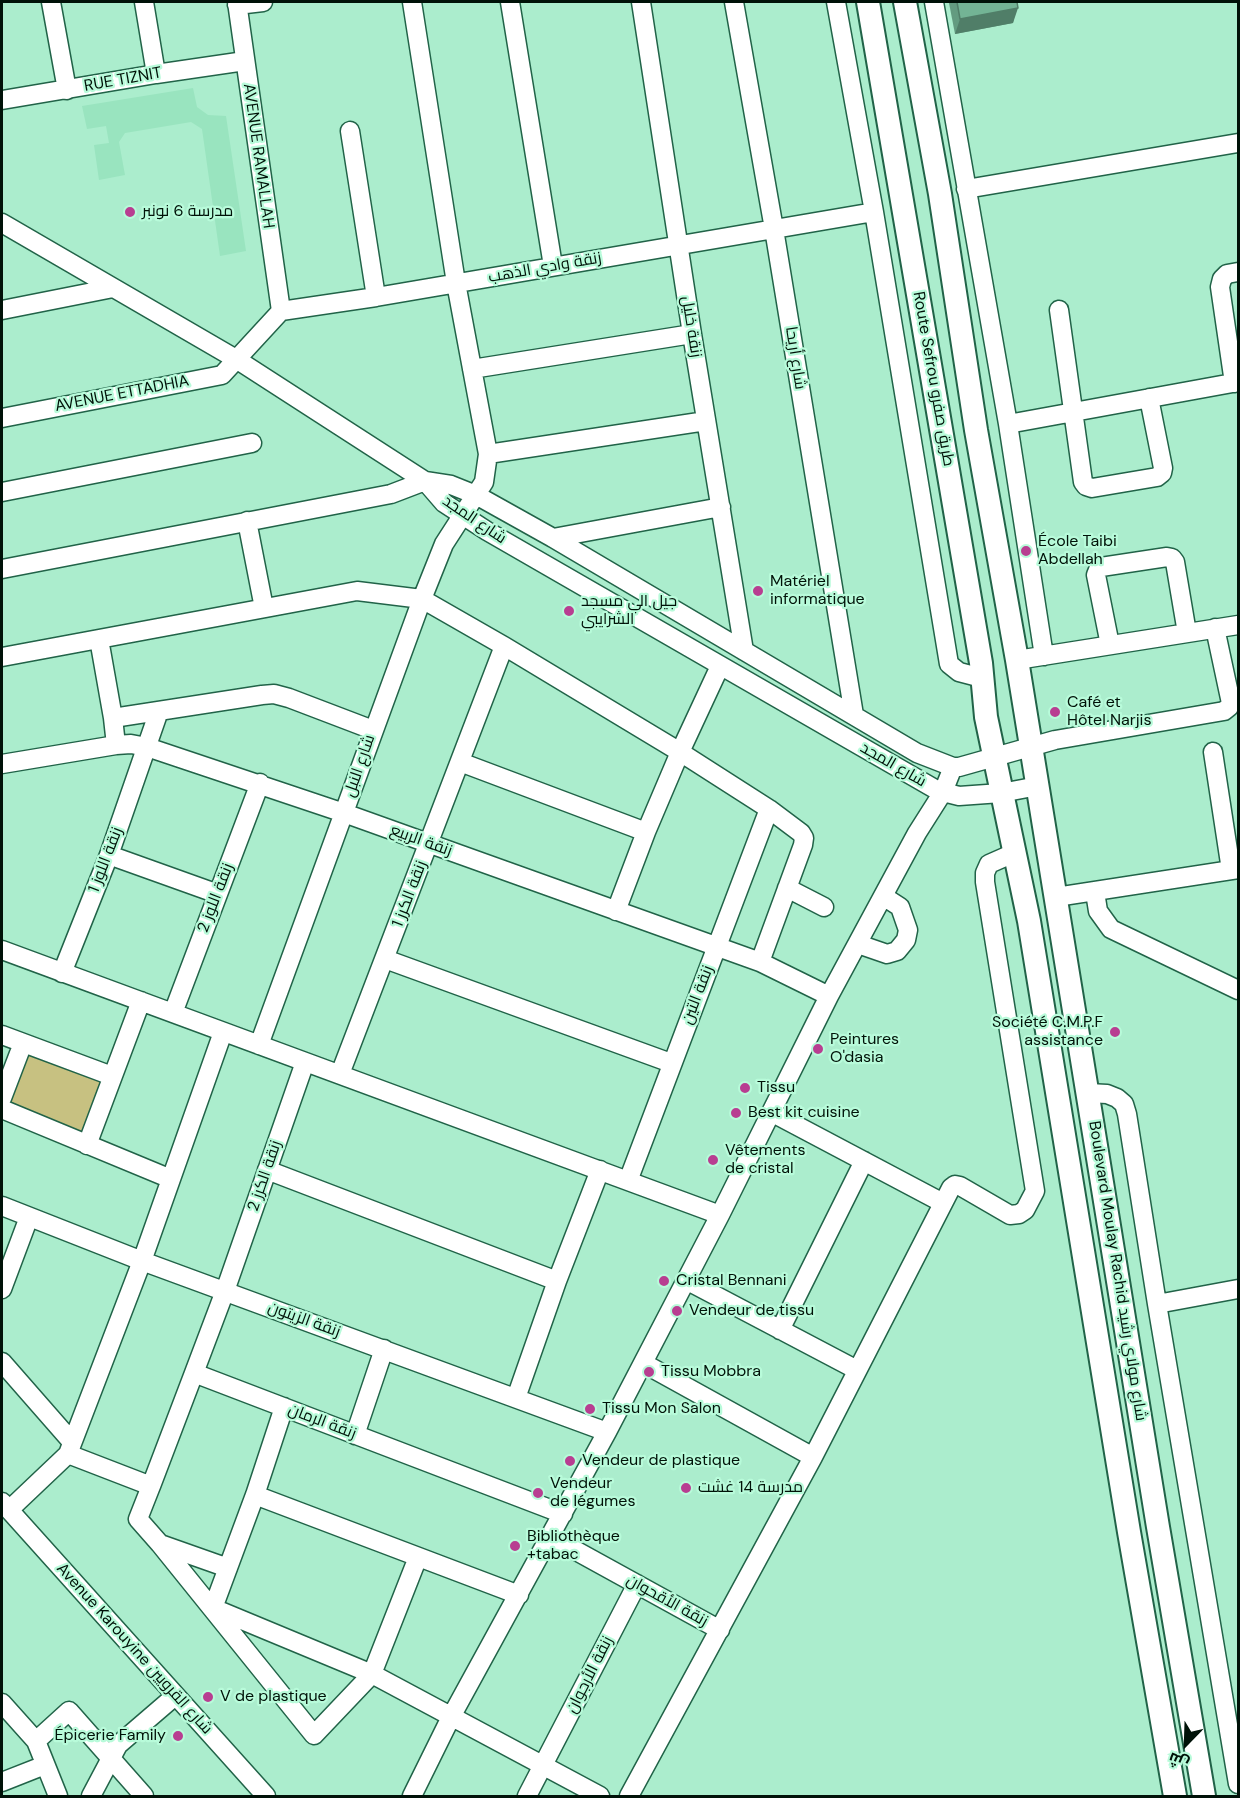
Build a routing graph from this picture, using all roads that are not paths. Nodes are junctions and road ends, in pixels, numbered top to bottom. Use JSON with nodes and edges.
{"nodes":[{"id":1,"x":51,"y":2,"type":"edge"},
{"id":2,"x":144,"y":2,"type":"edge"},
{"id":3,"x":263,"y":2,"type":"edge"},
{"id":4,"x":412,"y":2,"type":"edge"},
{"id":5,"x":510,"y":2,"type":"edge"},
{"id":6,"x":641,"y":2,"type":"edge"},
{"id":7,"x":734,"y":2,"type":"edge"},
{"id":8,"x":836,"y":2,"type":"edge"},
{"id":9,"x":868,"y":2,"type":"edge"},
{"id":10,"x":905,"y":2,"type":"edge"},
{"id":11,"x":934,"y":2,"type":"edge"},
{"id":12,"x":237,"y":3,"type":"edge"},
{"id":13,"x":245,"y":61,"type":"junction"},
{"id":14,"x":156,"y":74,"type":"junction"},
{"id":15,"x":67,"y":90,"type":"junction"},
{"id":16,"x":2,"y":100,"type":"edge"},
{"id":17,"x":350,"y":131,"type":"dead end"},
{"id":18,"x":1239,"y":143,"type":"edge"},
{"id":19,"x":966,"y":189,"type":"junction"},
{"id":20,"x":874,"y":212,"type":"junction"},
{"id":21,"x":2,"y":223,"type":"edge"},
{"id":22,"x":774,"y":229,"type":"junction"},
{"id":23,"x":679,"y":245,"type":"junction"},
{"id":24,"x":553,"y":267,"type":"junction"},
{"id":25,"x":1239,"y":272,"type":"edge"},
{"id":26,"x":456,"y":283,"type":"junction"},
{"id":27,"x":113,"y":288,"type":"junction"},
{"id":28,"x":375,"y":297,"type":"junction"},
{"id":29,"x":2,"y":310,"type":"edge"},
{"id":30,"x":1059,"y":310,"type":"dead end"},
{"id":31,"x":281,"y":311,"type":"junction"},
{"id":32,"x":692,"y":334,"type":"junction"},
{"id":33,"x":236,"y":359,"type":"junction"},
{"id":34,"x":472,"y":369,"type":"junction"},
{"id":35,"x":1236,"y":383,"type":"edge"},
{"id":36,"x":1149,"y":398,"type":"junction"},
{"id":37,"x":1072,"y":412,"type":"junction"},
{"id":38,"x":2,"y":418,"type":"edge"},
{"id":39,"x":706,"y":421,"type":"junction"},
{"id":40,"x":1008,"y":424,"type":"junction"},
{"id":41,"x":252,"y":443,"type":"dead end"},
{"id":42,"x":488,"y":454,"type":"junction"},
{"id":43,"x":426,"y":481,"type":"junction"},
{"id":44,"x":2,"y":492,"type":"edge"},
{"id":45,"x":476,"y":495,"type":"junction"},
{"id":46,"x":721,"y":507,"type":"junction"},
{"id":47,"x":463,"y":516,"type":"junction"},
{"id":48,"x":247,"y":521,"type":"junction"},
{"id":49,"x":553,"y":538,"type":"junction"},
{"id":50,"x":2,"y":569,"type":"edge"},
{"id":51,"x":422,"y":599,"type":"junction"},
{"id":52,"x":264,"y":608,"type":"junction"},
{"id":53,"x":1239,"y":625,"type":"edge"},
{"id":54,"x":1215,"y":628,"type":"junction"},
{"id":55,"x":1187,"y":633,"type":"junction"},
{"id":56,"x":99,"y":639,"type":"junction"},
{"id":57,"x":1110,"y":645,"type":"junction"},
{"id":58,"x":504,"y":646,"type":"junction"},
{"id":59,"x":744,"y":651,"type":"junction"},
{"id":60,"x":1044,"y":656,"type":"junction"},
{"id":61,"x":2,"y":657,"type":"edge"},
{"id":62,"x":1017,"y":660,"type":"junction"},
{"id":63,"x":720,"y":666,"type":"junction"},
{"id":64,"x":982,"y":678,"type":"junction"},
{"id":65,"x":159,"y":711,"type":"junction"},
{"id":66,"x":854,"y":715,"type":"junction"},
{"id":67,"x":113,"y":718,"type":"junction"},
{"id":68,"x":373,"y":730,"type":"junction"},
{"id":69,"x":116,"y":745,"type":"junction"},
{"id":70,"x":1030,"y":746,"type":"junction"},
{"id":71,"x":147,"y":747,"type":"junction"},
{"id":72,"x":680,"y":752,"type":"junction"},
{"id":73,"x":1213,"y":752,"type":"dead end"},
{"id":74,"x":993,"y":757,"type":"junction"},
{"id":75,"x":460,"y":762,"type":"junction"},
{"id":76,"x":2,"y":764,"type":"edge"},
{"id":77,"x":953,"y":767,"type":"junction"},
{"id":78,"x":260,"y":783,"type":"junction"},
{"id":79,"x":1038,"y":786,"type":"junction"},
{"id":80,"x":943,"y":792,"type":"junction"},
{"id":81,"x":1001,"y":793,"type":"junction"},
{"id":82,"x":769,"y":809,"type":"junction"},
{"id":83,"x":344,"y":813,"type":"junction"},
{"id":84,"x":646,"y":832,"type":"junction"},
{"id":85,"x":429,"y":844,"type":"junction"},
{"id":86,"x":1014,"y":853,"type":"junction"},
{"id":87,"x":109,"y":855,"type":"junction"},
{"id":88,"x":1235,"y":869,"type":"edge"},
{"id":89,"x":787,"y":888,"type":"junction"},
{"id":90,"x":1095,"y":892,"type":"junction"},
{"id":91,"x":218,"y":894,"type":"junction"},
{"id":92,"x":883,"y":896,"type":"junction"},
{"id":93,"x":1056,"y":897,"type":"junction"},
{"id":94,"x":824,"y":907,"type":"dead end"},
{"id":95,"x":616,"y":911,"type":"junction"},
{"id":96,"x":858,"y":944,"type":"junction"},
{"id":97,"x":717,"y":948,"type":"junction"},
{"id":98,"x":2,"y":950,"type":"edge"},
{"id":99,"x":385,"y":958,"type":"junction"},
{"id":100,"x":760,"y":962,"type":"junction"},
{"id":101,"x":62,"y":973,"type":"junction"},
{"id":102,"x":1239,"y":990,"type":"edge"},
{"id":103,"x":829,"y":996,"type":"junction"},
{"id":104,"x":141,"y":1001,"type":"junction"},
{"id":105,"x":173,"y":1013,"type":"junction"},
{"id":106,"x":223,"y":1032,"type":"junction"},
{"id":107,"x":2,"y":1035,"type":"edge"},
{"id":108,"x":23,"y":1043,"type":"junction"},
{"id":109,"x":259,"y":1045,"type":"junction"},
{"id":110,"x":306,"y":1062,"type":"junction"},
{"id":111,"x":672,"y":1063,"type":"junction"},
{"id":112,"x":340,"y":1074,"type":"junction"},
{"id":113,"x":112,"y":1076,"type":"junction"},
{"id":114,"x":1088,"y":1094,"type":"junction"},
{"id":115,"x":2,"y":1098,"type":"edge"},
{"id":116,"x":2,"y":1109,"type":"edge"},
{"id":117,"x":771,"y":1112,"type":"junction"},
{"id":118,"x":87,"y":1145,"type":"junction"},
{"id":119,"x":864,"y":1161,"type":"junction"},
{"id":120,"x":267,"y":1170,"type":"junction"},
{"id":121,"x":600,"y":1170,"type":"junction"},
{"id":122,"x":171,"y":1179,"type":"junction"},
{"id":123,"x":628,"y":1181,"type":"junction"},
{"id":124,"x":943,"y":1203,"type":"junction"},
{"id":125,"x":2,"y":1206,"type":"edge"},
{"id":126,"x":720,"y":1215,"type":"junction"},
{"id":127,"x":29,"y":1217,"type":"junction"},
{"id":128,"x":142,"y":1261,"type":"junction"},
{"id":129,"x":686,"y":1280,"type":"junction"},
{"id":130,"x":557,"y":1281,"type":"junction"},
{"id":131,"x":2,"y":1289,"type":"edge"},
{"id":132,"x":1239,"y":1289,"type":"edge"},
{"id":133,"x":225,"y":1291,"type":"junction"},
{"id":134,"x":1157,"y":1304,"type":"junction"},
{"id":135,"x":780,"y":1330,"type":"junction"},
{"id":136,"x":384,"y":1349,"type":"junction"},
{"id":137,"x":2,"y":1362,"type":"edge"},
{"id":138,"x":643,"y":1363,"type":"junction"},
{"id":139,"x":857,"y":1370,"type":"junction"},
{"id":140,"x":194,"y":1373,"type":"junction"},
{"id":141,"x":516,"y":1398,"type":"junction"},
{"id":142,"x":284,"y":1407,"type":"junction"},
{"id":143,"x":607,"y":1432,"type":"junction"},
{"id":144,"x":355,"y":1435,"type":"junction"},
{"id":145,"x":70,"y":1448,"type":"junction"},
{"id":146,"x":813,"y":1457,"type":"junction"},
{"id":147,"x":151,"y":1486,"type":"junction"},
{"id":148,"x":255,"y":1495,"type":"junction"},
{"id":149,"x":5,"y":1506,"type":"edge"},
{"id":150,"x":563,"y":1515,"type":"junction"},
{"id":151,"x":551,"y":1537,"type":"junction"},
{"id":152,"x":160,"y":1544,"type":"junction"},
{"id":153,"x":418,"y":1557,"type":"junction"},
{"id":154,"x":228,"y":1568,"type":"junction"},
{"id":155,"x":637,"y":1584,"type":"junction"},
{"id":156,"x":519,"y":1596,"type":"junction"},
{"id":157,"x":213,"y":1608,"type":"junction"},
{"id":158,"x":720,"y":1630,"type":"junction"},
{"id":159,"x":372,"y":1674,"type":"junction"},
{"id":160,"x":175,"y":1696,"type":"junction"},
{"id":161,"x":2,"y":1703,"type":"edge"},
{"id":162,"x":452,"y":1717,"type":"junction"},
{"id":163,"x":36,"y":1741,"type":"junction"},
{"id":164,"x":111,"y":1759,"type":"junction"},
{"id":165,"x":45,"y":1765,"type":"junction"},
{"id":166,"x":543,"y":1766,"type":"junction"},
{"id":167,"x":2,"y":1782,"type":"edge"},
{"id":168,"x":1239,"y":1784,"type":"edge"},
{"id":169,"x":58,"y":1797,"type":"edge"},
{"id":170,"x":91,"y":1797,"type":"edge"},
{"id":171,"x":144,"y":1797,"type":"edge"},
{"id":172,"x":266,"y":1797,"type":"edge"},
{"id":173,"x":412,"y":1797,"type":"edge"},
{"id":174,"x":527,"y":1797,"type":"edge"},
{"id":175,"x":600,"y":1797,"type":"edge"},
{"id":176,"x":629,"y":1797,"type":"edge"},
{"id":177,"x":1175,"y":1797,"type":"edge"},
{"id":178,"x":1204,"y":1797,"type":"edge"}],
"edges":[{"from":1,"to":15,"type":"street"},
{"from":2,"to":14,"type":"street"},
{"from":3,"to":12,"type":"street"},
{"from":4,"to":26,"type":"street"},
{"from":5,"to":24,"type":"street"},
{"from":6,"to":23,"type":"street","name":"زنقة خليل"},
{"from":7,"to":22,"type":"street","name":"شارع أريحا"},
{"from":8,"to":20,"type":"street"},
{"from":9,"to":64,"type":"main road","name":"Route Sefrou طريق صفرو"},
{"from":10,"to":62,"type":"main road","name":"Route Sefrou طريق صفرو"},
{"from":11,"to":19,"type":"street"},
{"from":12,"to":13,"type":"street","name":"AVENUE RAMALLAH"},
{"from":13,"to":14,"type":"street","name":"RUE TIZNIT"},
{"from":13,"to":31,"type":"street","name":"AVENUE RAMALLAH"},
{"from":14,"to":15,"type":"street","name":"RUE TIZNIT"},
{"from":15,"to":16,"type":"street","name":"RUE TIZNIT"},
{"from":17,"to":28,"type":"street"},
{"from":18,"to":19,"type":"street"},
{"from":19,"to":40,"type":"street"},
{"from":20,"to":22,"type":"street","name":"زنقة وادي الذهب"},
{"from":20,"to":64,"type":"street"},
{"from":21,"to":27,"type":"street"},
{"from":22,"to":23,"type":"street","name":"زنقة وادي الذهب"},
{"from":22,"to":66,"type":"street","name":"شارع أريحا"},
{"from":23,"to":24,"type":"street","name":"زنقة وادي الذهب"},
{"from":23,"to":32,"type":"street","name":"زنقة خليل"},
{"from":24,"to":26,"type":"street","name":"زنقة وادي الذهب"},
{"from":25,"to":35,"type":"street"},
{"from":26,"to":28,"type":"street","name":"زنقة وادي الذهب"},
{"from":26,"to":34,"type":"street"},
{"from":27,"to":29,"type":"street"},
{"from":27,"to":33,"type":"street"},
{"from":28,"to":31,"type":"street","name":"زنقة وادي الذهب"},
{"from":30,"to":37,"type":"street"},
{"from":31,"to":33,"type":"street"},
{"from":32,"to":34,"type":"street"},
{"from":32,"to":39,"type":"street","name":"زنقة خليل"},
{"from":33,"to":38,"type":"street","name":"AVENUE ETTADHIA"},
{"from":33,"to":43,"type":"street"},
{"from":34,"to":42,"type":"street"},
{"from":35,"to":36,"type":"street"},
{"from":36,"to":37,"type":"street"},
{"from":36,"to":37,"type":"street"},
{"from":37,"to":40,"type":"street"},
{"from":39,"to":42,"type":"street"},
{"from":39,"to":46,"type":"street","name":"زنقة خليل"},
{"from":40,"to":60,"type":"street"},
{"from":41,"to":44,"type":"street"},
{"from":42,"to":45,"type":"street","name":"شارع النبل"},
{"from":43,"to":45,"type":"street","name":"شارع المجد"},
{"from":43,"to":47,"type":"street","name":"شارع المجد"},
{"from":43,"to":48,"type":"street"},
{"from":45,"to":47,"type":"street","name":"شارع النبل"},
{"from":45,"to":49,"type":"street","name":"شارع المجد"},
{"from":46,"to":49,"type":"street"},
{"from":46,"to":59,"type":"street","name":"زنقة خليل"},
{"from":47,"to":51,"type":"street","name":"شارع النبل"},
{"from":47,"to":63,"type":"street","name":"شارع المجد"},
{"from":48,"to":50,"type":"street"},
{"from":48,"to":52,"type":"street"},
{"from":49,"to":59,"type":"street","name":"شارع المجد"},
{"from":51,"to":52,"type":"street"},
{"from":51,"to":58,"type":"street"},
{"from":51,"to":68,"type":"street","name":"شارع النبل"},
{"from":52,"to":56,"type":"street"},
{"from":53,"to":54,"type":"street"},
{"from":54,"to":55,"type":"street"},
{"from":54,"to":70,"type":"street","name":"شارع المجد"},
{"from":55,"to":57,"type":"street"},
{"from":55,"to":57,"type":"street"},
{"from":56,"to":61,"type":"street"},
{"from":56,"to":67,"type":"street"},
{"from":57,"to":60,"type":"street"},
{"from":58,"to":72,"type":"street"},
{"from":58,"to":75,"type":"street","name":"زنقة الكرز 1"},
{"from":59,"to":66,"type":"street","name":"شارع المجد"},
{"from":60,"to":62,"type":"street"},
{"from":62,"to":70,"type":"main road","name":"Route Sefrou طريق صفرو"},
{"from":63,"to":72,"type":"street"},
{"from":63,"to":80,"type":"street","name":"شارع المجد"},
{"from":64,"to":74,"type":"main road","name":"Route Sefrou طريق صفرو"},
{"from":65,"to":67,"type":"street"},
{"from":65,"to":68,"type":"street"},
{"from":65,"to":71,"type":"street","name":"زنقة اللوز 1"},
{"from":66,"to":77,"type":"street","name":"شارع المجد"},
{"from":67,"to":69,"type":"street"},
{"from":68,"to":83,"type":"street","name":"شارع النبل"},
{"from":69,"to":71,"type":"street","name":"زنقة الربيع"},
{"from":69,"to":76,"type":"street","name":"زنقة الربيع"},
{"from":70,"to":74,"type":"street","name":"شارع المجد"},
{"from":70,"to":79,"type":"main road","name":"Boulevard Moulay Rachid شارع مولاي رشيد"},
{"from":71,"to":78,"type":"street","name":"زنقة الربيع"},
{"from":71,"to":87,"type":"street","name":"زنقة اللوز 1"},
{"from":72,"to":82,"type":"street"},
{"from":72,"to":84,"type":"street"},
{"from":73,"to":88,"type":"street"},
{"from":74,"to":77,"type":"street","name":"شارع المجد"},
{"from":74,"to":81,"type":"main road","name":"Boulevard Moulay Rachid شارع مولاي رشيد"},
{"from":75,"to":84,"type":"street"},
{"from":75,"to":85,"type":"street","name":"زنقة الكرز 1"},
{"from":77,"to":80,"type":"street"},
{"from":78,"to":83,"type":"street","name":"زنقة الربيع"},
{"from":78,"to":91,"type":"street","name":"زنقة اللوز 2"},
{"from":79,"to":81,"type":"street","name":"شارع المجد"},
{"from":79,"to":93,"type":"main road","name":"Boulevard Moulay Rachid شارع مولاي رشيد"},
{"from":80,"to":81,"type":"street","name":"شارع المجد"},
{"from":80,"to":92,"type":"street"},
{"from":81,"to":86,"type":"main road","name":"Boulevard Moulay Rachid شارع مولاي رشيد"},
{"from":82,"to":89,"type":"street"},
{"from":82,"to":97,"type":"street","name":"زنقة التين"},
{"from":83,"to":85,"type":"street","name":"زنقة الربيع"},
{"from":83,"to":109,"type":"street","name":"شارع النبل"},
{"from":84,"to":95,"type":"street"},
{"from":85,"to":95,"type":"street","name":"زنقة الربيع"},
{"from":85,"to":99,"type":"street","name":"زنقة الكرز 1"},
{"from":86,"to":124,"type":"street"},
{"from":86,"to":177,"type":"main road","name":"Boulevard Moulay Rachid شارع مولاي رشيد"},
{"from":87,"to":91,"type":"street"},
{"from":87,"to":101,"type":"street","name":"زنقة اللوز 1"},
{"from":88,"to":90,"type":"street"},
{"from":89,"to":94,"type":"street"},
{"from":89,"to":100,"type":"street"},
{"from":90,"to":93,"type":"street"},
{"from":90,"to":102,"type":"street"},
{"from":91,"to":105,"type":"street","name":"زنقة اللوز 2"},
{"from":92,"to":96,"type":"street"},
{"from":92,"to":96,"type":"street"},
{"from":93,"to":114,"type":"main road","name":"Boulevard Moulay Rachid شارع مولاي رشيد"},
{"from":95,"to":97,"type":"street","name":"زنقة الربيع"},
{"from":96,"to":103,"type":"street"},
{"from":97,"to":100,"type":"street","name":"زنقة الربيع"},
{"from":97,"to":111,"type":"street","name":"زنقة التين"},
{"from":98,"to":101,"type":"street"},
{"from":99,"to":111,"type":"street"},
{"from":99,"to":112,"type":"street","name":"زنقة الكرز 1"},
{"from":100,"to":103,"type":"street","name":"زنقة الربيع"},
{"from":101,"to":104,"type":"street"},
{"from":103,"to":117,"type":"street"},
{"from":104,"to":105,"type":"street"},
{"from":104,"to":113,"type":"street"},
{"from":105,"to":106,"type":"street"},
{"from":106,"to":109,"type":"street"},
{"from":106,"to":122,"type":"street"},
{"from":107,"to":108,"type":"street"},
{"from":108,"to":113,"type":"street"},
{"from":108,"to":115,"type":"street"},
{"from":109,"to":110,"type":"street"},
{"from":110,"to":112,"type":"street"},
{"from":110,"to":120,"type":"street","name":"زنقة الكرز 2"},
{"from":111,"to":123,"type":"street","name":"زنقة التين"},
{"from":112,"to":121,"type":"street"},
{"from":113,"to":118,"type":"street"},
{"from":114,"to":134,"type":"street"},
{"from":114,"to":178,"type":"main road","name":"Boulevard Moulay Rachid شارع مولاي رشيد"},
{"from":116,"to":118,"type":"street"},
{"from":117,"to":119,"type":"street"},
{"from":117,"to":126,"type":"street"},
{"from":118,"to":122,"type":"street"},
{"from":119,"to":124,"type":"street"},
{"from":119,"to":135,"type":"street"},
{"from":120,"to":130,"type":"street"},
{"from":120,"to":133,"type":"street","name":"زنقة الكرز 2"},
{"from":121,"to":123,"type":"street"},
{"from":121,"to":130,"type":"street"},
{"from":122,"to":128,"type":"street"},
{"from":123,"to":126,"type":"street"},
{"from":124,"to":139,"type":"street"},
{"from":125,"to":127,"type":"street","name":"زنقة الزيتون"},
{"from":126,"to":129,"type":"street"},
{"from":127,"to":128,"type":"street","name":"زنقة الزيتون"},
{"from":127,"to":131,"type":"street"},
{"from":128,"to":133,"type":"street","name":"زنقة الزيتون"},
{"from":128,"to":145,"type":"street"},
{"from":129,"to":135,"type":"street"},
{"from":129,"to":138,"type":"street"},
{"from":130,"to":141,"type":"street"},
{"from":132,"to":134,"type":"street"},
{"from":133,"to":136,"type":"street","name":"زنقة الزيتون"},
{"from":133,"to":140,"type":"street","name":"زنقة الكرز 2"},
{"from":134,"to":168,"type":"street"},
{"from":135,"to":139,"type":"street"},
{"from":136,"to":141,"type":"street","name":"زنقة الزيتون"},
{"from":136,"to":144,"type":"street"},
{"from":137,"to":145,"type":"street"},
{"from":138,"to":143,"type":"street"},
{"from":138,"to":146,"type":"street"},
{"from":139,"to":146,"type":"street"},
{"from":140,"to":142,"type":"street","name":"زنقة الرمان"},
{"from":140,"to":147,"type":"street"},
{"from":141,"to":143,"type":"street","name":"زنقة الزيتون"},
{"from":142,"to":144,"type":"street","name":"زنقة الرمان"},
{"from":142,"to":148,"type":"street"},
{"from":143,"to":150,"type":"street"},
{"from":144,"to":150,"type":"street","name":"زنقة الرمان"},
{"from":145,"to":147,"type":"street"},
{"from":145,"to":149,"type":"street"},
{"from":146,"to":158,"type":"street"},
{"from":147,"to":152,"type":"street"},
{"from":148,"to":153,"type":"street"},
{"from":148,"to":154,"type":"street"},
{"from":149,"to":160,"type":"street","name":"Avenue Karouyine شارع القرويين"},
{"from":150,"to":151,"type":"street"},
{"from":151,"to":155,"type":"street","name":"زنقة الأقحوان"},
{"from":151,"to":156,"type":"street"},
{"from":152,"to":154,"type":"street"},
{"from":152,"to":157,"type":"street"},
{"from":153,"to":156,"type":"street"},
{"from":153,"to":159,"type":"street"},
{"from":154,"to":157,"type":"street"},
{"from":155,"to":158,"type":"street","name":"زنقة الأقحوان"},
{"from":155,"to":166,"type":"street","name":"زنقة الأرجوان"},
{"from":156,"to":162,"type":"street"},
{"from":157,"to":159,"type":"street"},
{"from":157,"to":159,"type":"street"},
{"from":158,"to":176,"type":"street"},
{"from":159,"to":162,"type":"street"},
{"from":160,"to":164,"type":"street"},
{"from":160,"to":172,"type":"street","name":"Avenue Karouyine شارع القرويين"},
{"from":161,"to":163,"type":"street"},
{"from":162,"to":166,"type":"street"},
{"from":162,"to":173,"type":"street"},
{"from":163,"to":164,"type":"street"},
{"from":163,"to":165,"type":"street"},
{"from":164,"to":170,"type":"street"},
{"from":164,"to":171,"type":"street"},
{"from":165,"to":167,"type":"street"},
{"from":165,"to":169,"type":"street"},
{"from":166,"to":174,"type":"street","name":"زنقة الأرجوان"},
{"from":166,"to":175,"type":"street"}]}
